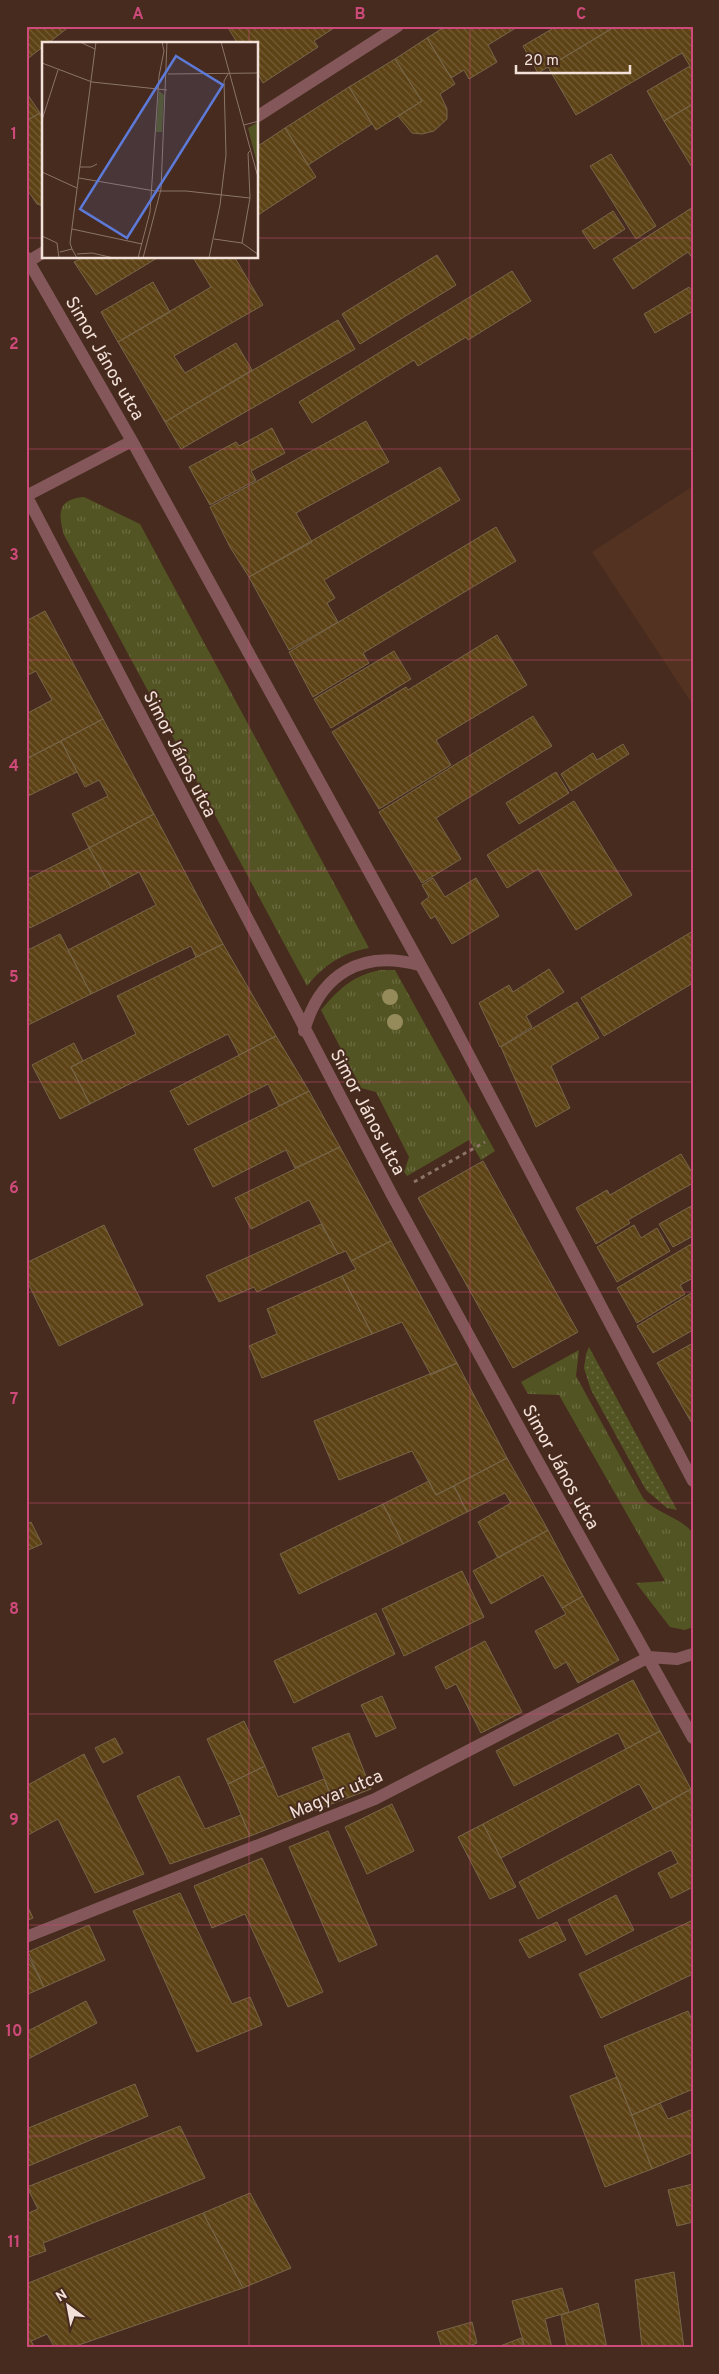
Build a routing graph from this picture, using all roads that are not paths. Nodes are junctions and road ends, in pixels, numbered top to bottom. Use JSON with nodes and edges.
{"nodes":[{"id":1,"x":398,"y":26,"type":"edge"},
{"id":2,"x":259,"y":115,"type":"edge"},
{"id":3,"x":42,"y":253,"type":"edge"},
{"id":4,"x":28,"y":259,"type":"edge"},
{"id":5,"x":132,"y":441,"type":"junction"},
{"id":6,"x":26,"y":496,"type":"edge"},
{"id":7,"x":419,"y":965,"type":"junction"},
{"id":8,"x":304,"y":1031,"type":"junction"},
{"id":9,"x":693,"y":1481,"type":"edge"},
{"id":10,"x":693,"y":1654,"type":"edge"},
{"id":11,"x":649,"y":1658,"type":"junction"},
{"id":12,"x":693,"y":1738,"type":"edge"},
{"id":13,"x":26,"y":1937,"type":"edge"}],
"edges":[{"from":1,"to":2,"type":"street"},
{"from":3,"to":4,"type":"street"},
{"from":4,"to":5,"type":"street","name":"Simor János utca"},
{"from":5,"to":6,"type":"street"},
{"from":5,"to":7,"type":"street","name":"Simor János utca"},
{"from":6,"to":8,"type":"street","name":"Simor János utca"},
{"from":7,"to":8,"type":"street"},
{"from":7,"to":9,"type":"street","name":"Simor János utca"},
{"from":8,"to":11,"type":"street","name":"Simor János utca"},
{"from":10,"to":11,"type":"street"},
{"from":11,"to":12,"type":"street","name":"Simor János utca"},
{"from":11,"to":13,"type":"street","name":"Magyar utca"}]}
